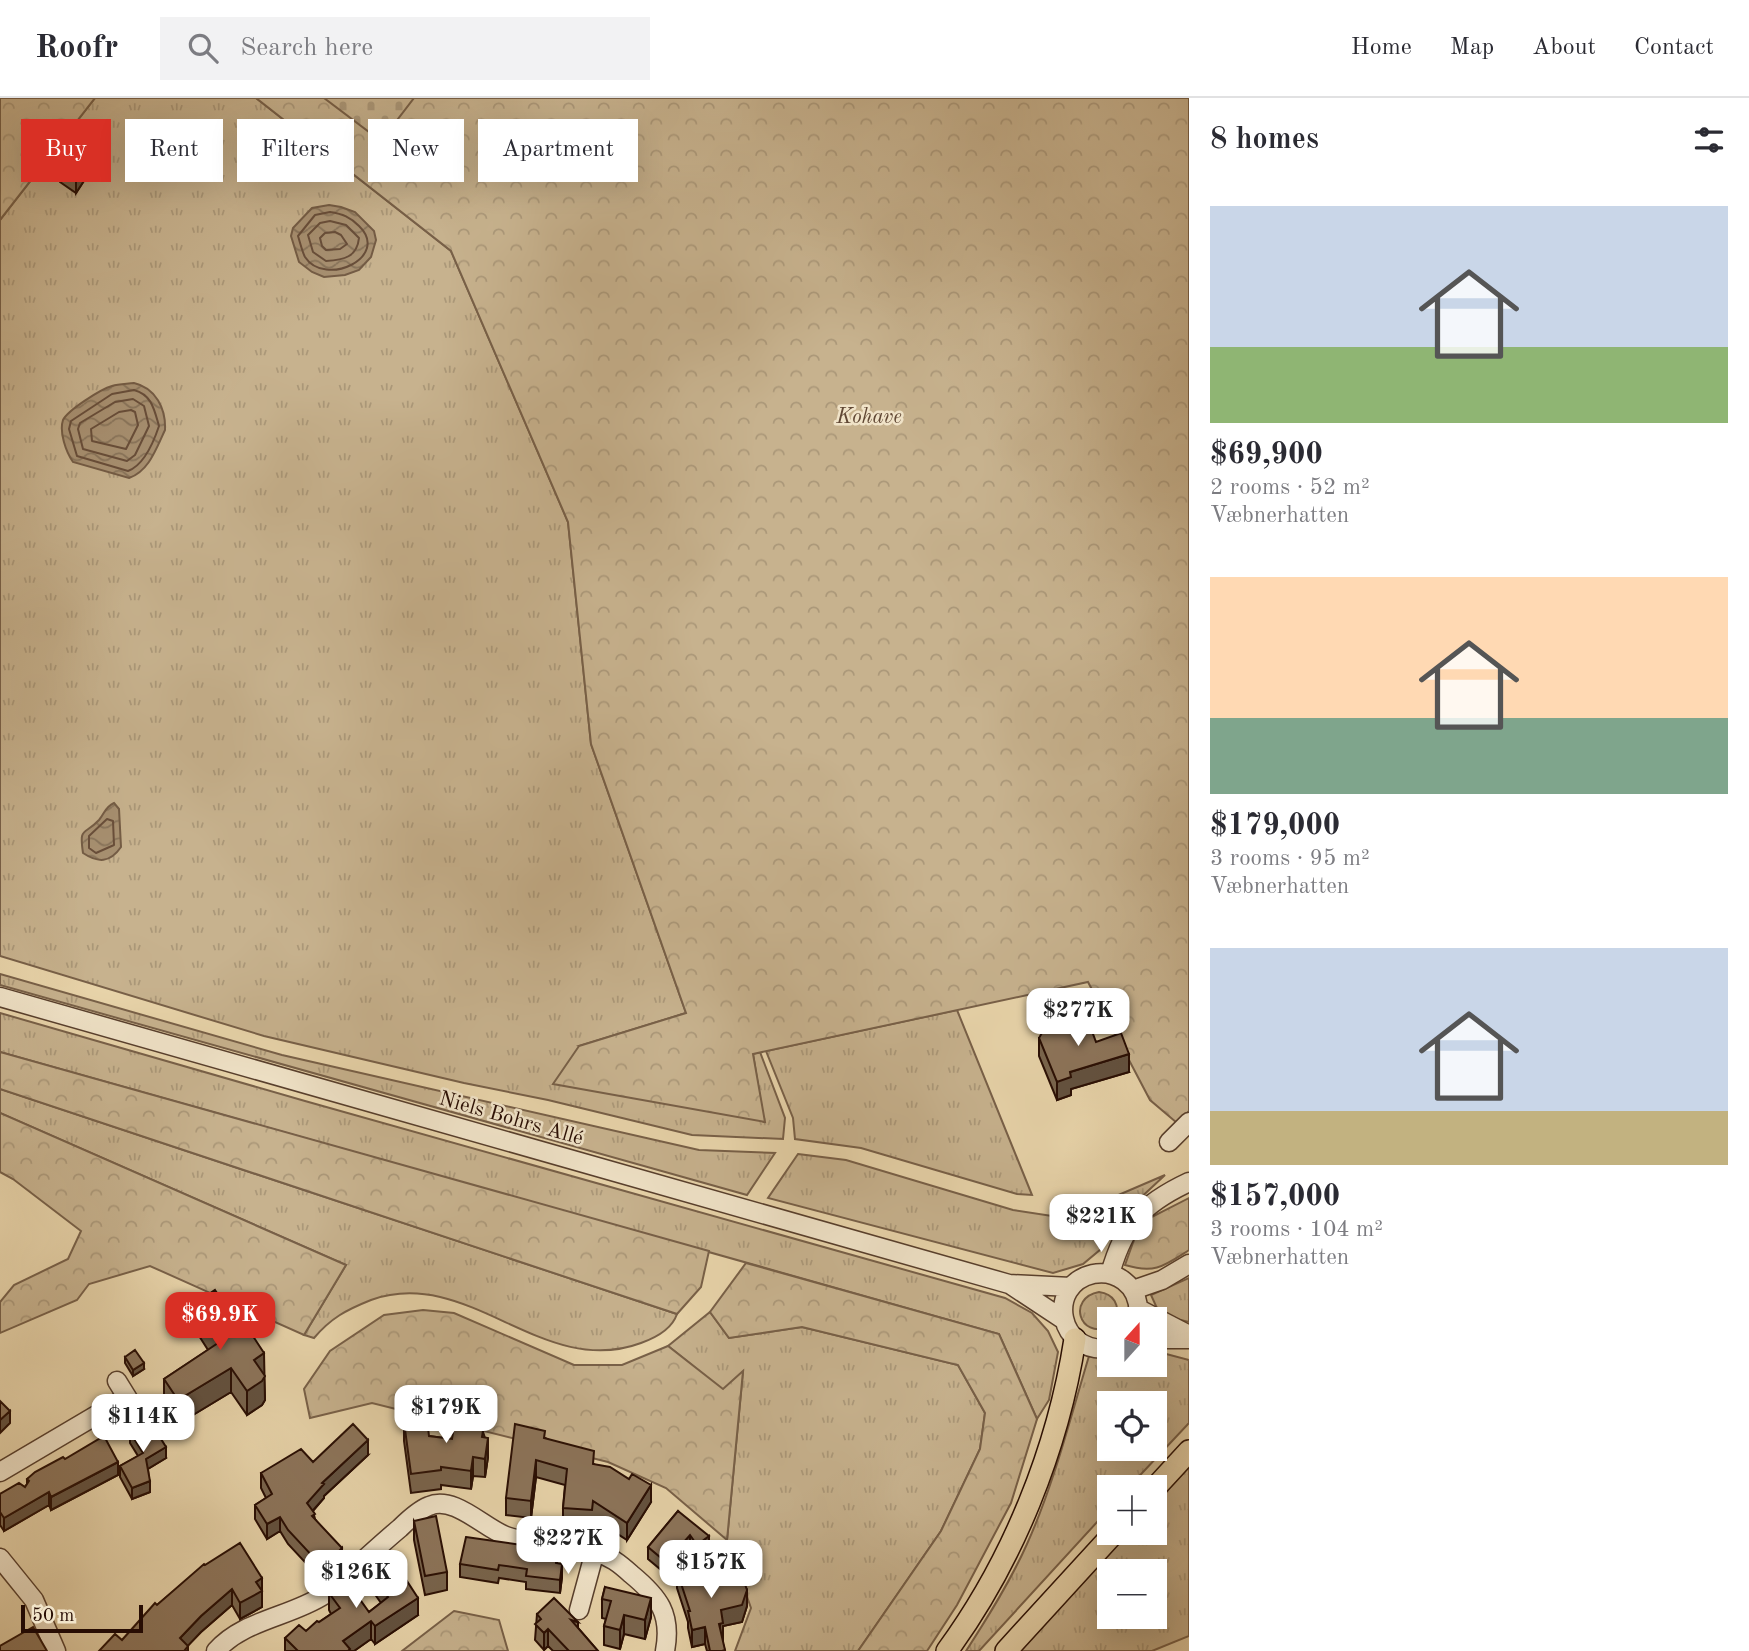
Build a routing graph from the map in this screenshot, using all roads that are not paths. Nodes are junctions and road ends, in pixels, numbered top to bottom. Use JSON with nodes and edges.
{"nodes":[{"id":1,"x":0,"y":997,"type":"edge"},
{"id":2,"x":1189,"y":1122,"type":"edge"},
{"id":3,"x":1169,"y":1142,"type":"dead end"},
{"id":4,"x":1189,"y":1182,"type":"edge"},
{"id":5,"x":1189,"y":1264,"type":"edge"},
{"id":6,"x":1110,"y":1275,"type":"junction"},
{"id":7,"x":1009,"y":1284,"type":"junction"},
{"id":8,"x":1071,"y":1287,"type":"junction"},
{"id":9,"x":1133,"y":1290,"type":"junction"},
{"id":10,"x":1137,"y":1307,"type":"edge"},
{"id":11,"x":1064,"y":1320,"type":"junction"},
{"id":12,"x":1167,"y":1327,"type":"edge"},
{"id":13,"x":1189,"y":1337,"type":"edge"},
{"id":14,"x":1167,"y":1338,"type":"edge"},
{"id":15,"x":1075,"y":1339,"type":"junction"},
{"id":16,"x":1097,"y":1348,"type":"edge"},
{"id":17,"x":117,"y":1381,"type":"dead end"},
{"id":18,"x":127,"y":1397,"type":"junction"},
{"id":19,"x":138,"y":1415,"type":"dead end"},
{"id":20,"x":1189,"y":1451,"type":"edge"},
{"id":21,"x":0,"y":1472,"type":"edge"},
{"id":22,"x":1167,"y":1475,"type":"edge"},
{"id":23,"x":1103,"y":1545,"type":"edge"},
{"id":24,"x":595,"y":1551,"type":"junction"},
{"id":25,"x":0,"y":1558,"type":"edge"},
{"id":26,"x":579,"y":1610,"type":"dead end"},
{"id":27,"x":56,"y":1651,"type":"edge"},
{"id":28,"x":216,"y":1651,"type":"edge"},
{"id":29,"x":665,"y":1651,"type":"edge"},
{"id":30,"x":947,"y":1651,"type":"edge"},
{"id":31,"x":1006,"y":1651,"type":"edge"}],
"edges":[{"from":1,"to":7,"type":"street","name":"Niels Bohrs Allé"},
{"from":2,"to":3,"type":"street"},
{"from":4,"to":6,"type":"street"},
{"from":5,"to":9,"type":"street"},
{"from":6,"to":8,"type":"street"},
{"from":6,"to":9,"type":"street"},
{"from":7,"to":8,"type":"street","name":"Niels Bohrs Allé"},
{"from":7,"to":11,"type":"street","name":"Niels Bohrs Allé"},
{"from":8,"to":11,"type":"street"},
{"from":9,"to":10,"type":"street"},
{"from":11,"to":15,"type":"street"},
{"from":12,"to":13,"type":"street"},
{"from":13,"to":14,"type":"street"},
{"from":15,"to":16,"type":"street"},
{"from":15,"to":30,"type":"main road"},
{"from":17,"to":18,"type":"street"},
{"from":18,"to":19,"type":"street"},
{"from":18,"to":21,"type":"street"},
{"from":20,"to":22,"type":"main road"},
{"from":23,"to":31,"type":"main road"},
{"from":24,"to":26,"type":"street"},
{"from":24,"to":28,"type":"street"},
{"from":24,"to":29,"type":"street"},
{"from":25,"to":27,"type":"street"}]}
